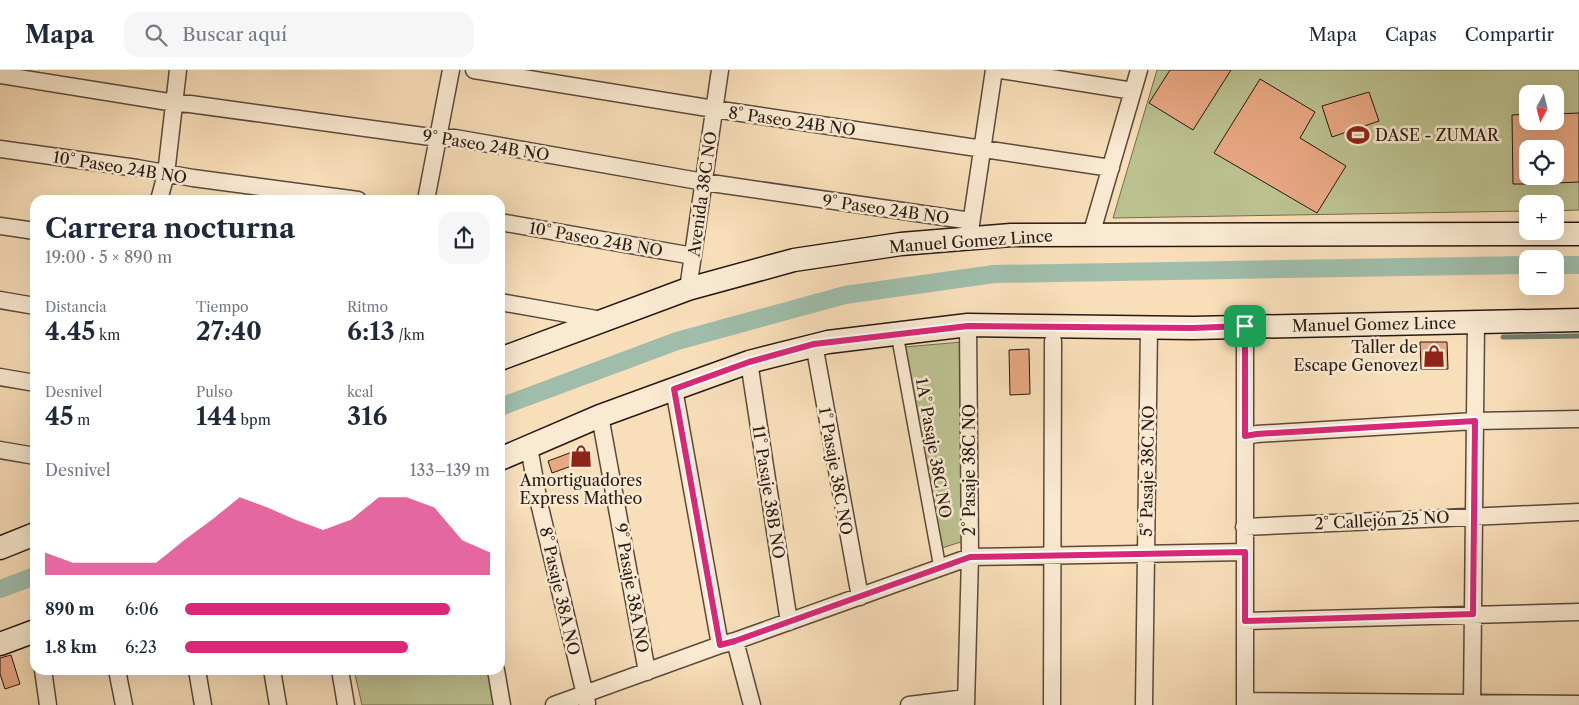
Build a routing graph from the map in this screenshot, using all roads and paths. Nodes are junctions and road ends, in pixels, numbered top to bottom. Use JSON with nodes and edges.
{"nodes":[{"id":1,"x":178,"y":70,"type":"edge"},
{"id":2,"x":451,"y":70,"type":"edge"},
{"id":3,"x":474,"y":70,"type":"edge"},
{"id":4,"x":720,"y":70,"type":"edge"},
{"id":5,"x":994,"y":70,"type":"edge"},
{"id":6,"x":1001,"y":70,"type":"edge"},
{"id":7,"x":1139,"y":70,"type":"edge"},
{"id":8,"x":0,"y":75,"type":"edge"},
{"id":9,"x":1132,"y":91,"type":"junction"},
{"id":10,"x":175,"y":103,"type":"junction"},
{"id":11,"x":714,"y":109,"type":"junction"},
{"id":12,"x":438,"y":138,"type":"junction"},
{"id":13,"x":0,"y":149,"type":"edge"},
{"id":14,"x":982,"y":149,"type":"junction"},
{"id":15,"x":1110,"y":168,"type":"junction"},
{"id":16,"x":166,"y":174,"type":"junction"},
{"id":17,"x":704,"y":182,"type":"junction"},
{"id":18,"x":161,"y":195,"type":"edge"},
{"id":19,"x":321,"y":195,"type":"edge"},
{"id":20,"x":427,"y":195,"type":"edge"},
{"id":21,"x":505,"y":223,"type":"edge"},
{"id":22,"x":0,"y":226,"type":"edge"},
{"id":23,"x":970,"y":230,"type":"junction"},
{"id":24,"x":30,"y":231,"type":"edge"},
{"id":25,"x":1579,"y":234,"type":"edge"},
{"id":26,"x":1091,"y":235,"type":"junction"},
{"id":27,"x":693,"y":256,"type":"junction"},
{"id":28,"x":688,"y":289,"type":"junction"},
{"id":29,"x":0,"y":300,"type":"edge"},
{"id":30,"x":505,"y":303,"type":"edge"},
{"id":31,"x":30,"y":305,"type":"edge"},
{"id":32,"x":602,"y":320,"type":"junction"},
{"id":33,"x":1579,"y":320,"type":"edge"},
{"id":34,"x":1476,"y":323,"type":"junction"},
{"id":35,"x":968,"y":326,"type":"junction"},
{"id":36,"x":1245,"y":326,"type":"junction"},
{"id":37,"x":1149,"y":327,"type":"junction"},
{"id":38,"x":896,"y":334,"type":"junction"},
{"id":39,"x":1053,"y":340,"type":"dead end"},
{"id":40,"x":814,"y":344,"type":"junction"},
{"id":41,"x":505,"y":356,"type":"edge"},
{"id":42,"x":749,"y":362,"type":"junction"},
{"id":43,"x":0,"y":377,"type":"edge"},
{"id":44,"x":30,"y":382,"type":"edge"},
{"id":45,"x":674,"y":389,"type":"junction"},
{"id":46,"x":600,"y":416,"type":"junction"},
{"id":47,"x":1579,"y":419,"type":"edge"},
{"id":48,"x":1475,"y":421,"type":"junction"},
{"id":49,"x":1245,"y":436,"type":"junction"},
{"id":50,"x":529,"y":447,"type":"junction"},
{"id":51,"x":0,"y":450,"type":"edge"},
{"id":52,"x":30,"y":455,"type":"edge"},
{"id":53,"x":505,"y":457,"type":"edge"},
{"id":54,"x":1579,"y":512,"type":"edge"},
{"id":55,"x":1474,"y":516,"type":"junction"},
{"id":56,"x":1244,"y":527,"type":"junction"},
{"id":57,"x":30,"y":536,"type":"edge"},
{"id":58,"x":0,"y":548,"type":"edge"},
{"id":59,"x":1245,"y":552,"type":"junction"},
{"id":60,"x":1054,"y":555,"type":"junction"},
{"id":61,"x":1146,"y":555,"type":"junction"},
{"id":62,"x":970,"y":557,"type":"junction"},
{"id":63,"x":940,"y":568,"type":"junction"},
{"id":64,"x":860,"y":597,"type":"junction"},
{"id":65,"x":1579,"y":612,"type":"edge"},
{"id":66,"x":1473,"y":614,"type":"junction"},
{"id":67,"x":1245,"y":621,"type":"junction"},
{"id":68,"x":789,"y":622,"type":"junction"},
{"id":69,"x":30,"y":633,"type":"edge"},
{"id":70,"x":727,"y":643,"type":"junction"},
{"id":71,"x":0,"y":644,"type":"edge"},
{"id":72,"x":647,"y":672,"type":"junction"},
{"id":73,"x":44,"y":675,"type":"edge"},
{"id":74,"x":118,"y":675,"type":"edge"},
{"id":75,"x":198,"y":675,"type":"edge"},
{"id":76,"x":273,"y":675,"type":"edge"},
{"id":77,"x":341,"y":675,"type":"edge"},
{"id":78,"x":497,"y":675,"type":"edge"},
{"id":79,"x":586,"y":700,"type":"edge"},
{"id":80,"x":966,"y":702,"type":"edge"},
{"id":81,"x":1245,"y":703,"type":"edge"},
{"id":82,"x":1472,"y":704,"type":"edge"},
{"id":83,"x":1579,"y":704,"type":"edge"},
{"id":84,"x":48,"y":705,"type":"edge"},
{"id":85,"x":124,"y":705,"type":"edge"},
{"id":86,"x":203,"y":705,"type":"edge"},
{"id":87,"x":278,"y":705,"type":"edge"},
{"id":88,"x":346,"y":705,"type":"edge"},
{"id":89,"x":502,"y":705,"type":"edge"},
{"id":90,"x":554,"y":705,"type":"edge"},
{"id":91,"x":752,"y":705,"type":"edge"},
{"id":92,"x":908,"y":705,"type":"edge"},
{"id":93,"x":1052,"y":705,"type":"edge"},
{"id":94,"x":1144,"y":705,"type":"edge"}],
"edges":[{"from":1,"to":10,"type":"street"},
{"from":2,"to":12,"type":"street"},
{"from":3,"to":11,"type":"street","name":"8° Paseo 24B NO"},
{"from":4,"to":11,"type":"street","name":"Avenida 38C NO"},
{"from":5,"to":14,"type":"street"},
{"from":6,"to":9,"type":"street"},
{"from":7,"to":9,"type":"street"},
{"from":8,"to":10,"type":"street","name":"9° Paseo 24B NO"},
{"from":9,"to":15,"type":"street"},
{"from":10,"to":12,"type":"street","name":"9° Paseo 24B NO"},
{"from":10,"to":16,"type":"street"},
{"from":11,"to":14,"type":"street","name":"8° Paseo 24B NO"},
{"from":11,"to":17,"type":"street","name":"Avenida 38C NO"},
{"from":12,"to":17,"type":"street","name":"9° Paseo 24B NO"},
{"from":12,"to":20,"type":"street"},
{"from":13,"to":16,"type":"street","name":"10° Paseo 24B NO"},
{"from":14,"to":15,"type":"street","name":"8° Paseo 24B NO"},
{"from":14,"to":23,"type":"street"},
{"from":15,"to":26,"type":"street"},
{"from":16,"to":18,"type":"street"},
{"from":16,"to":19,"type":"street","name":"10° Paseo 24B NO"},
{"from":17,"to":23,"type":"street","name":"9° Paseo 24B NO"},
{"from":17,"to":27,"type":"street","name":"Avenida 38C NO"},
{"from":21,"to":27,"type":"street","name":"10° Paseo 24B NO"},
{"from":22,"to":24,"type":"street"},
{"from":23,"to":26,"type":"main road","name":"Manuel Gomez Lince"},
{"from":23,"to":28,"type":"main road","name":"Manuel Gomez Lince"},
{"from":25,"to":26,"type":"main road","name":"Manuel Gomez Lince"},
{"from":27,"to":28,"type":"street","name":"Avenida 38C NO"},
{"from":28,"to":32,"type":"main road","name":"Manuel Gomez Lince"},
{"from":29,"to":31,"type":"street"},
{"from":30,"to":32,"type":"street"},
{"from":32,"to":41,"type":"main road","name":"Manuel Gomez Lince"},
{"from":33,"to":34,"type":"main road","name":"Manuel Gomez Lince"},
{"from":34,"to":36,"type":"main road","name":"Manuel Gomez Lince"},
{"from":34,"to":48,"type":"street"},
{"from":35,"to":37,"type":"main road","name":"Manuel Gomez Lince"},
{"from":35,"to":38,"type":"main road","name":"Manuel Gomez Lince"},
{"from":35,"to":62,"type":"street","name":"2° Pasaje 38C NO"},
{"from":36,"to":37,"type":"main road","name":"Manuel Gomez Lince"},
{"from":36,"to":49,"type":"street"},
{"from":37,"to":61,"type":"street","name":"5° Pasaje 38C NO"},
{"from":38,"to":40,"type":"main road","name":"Manuel Gomez Lince"},
{"from":38,"to":63,"type":"street","name":"1A° Pasaje 38C NO"},
{"from":39,"to":60,"type":"street"},
{"from":40,"to":42,"type":"main road","name":"Manuel Gomez Lince"},
{"from":40,"to":64,"type":"street","name":"1° Pasaje 38C NO"},
{"from":42,"to":45,"type":"main road","name":"Manuel Gomez Lince"},
{"from":42,"to":68,"type":"street","name":"11° Pasaje 38B NO"},
{"from":43,"to":44,"type":"street"},
{"from":45,"to":46,"type":"main road","name":"Manuel Gomez Lince"},
{"from":45,"to":70,"type":"street"},
{"from":46,"to":50,"type":"main road","name":"Manuel Gomez Lince"},
{"from":46,"to":72,"type":"street","name":"9° Pasaje 38A NO"},
{"from":47,"to":48,"type":"street"},
{"from":48,"to":49,"type":"street"},
{"from":48,"to":55,"type":"street"},
{"from":49,"to":56,"type":"street"},
{"from":50,"to":53,"type":"main road","name":"Manuel Gomez Lince"},
{"from":50,"to":79,"type":"street","name":"8° Pasaje 38A NO"},
{"from":51,"to":52,"type":"street"},
{"from":54,"to":55,"type":"street","name":"2° Callejón 25 NO"},
{"from":55,"to":56,"type":"street","name":"2° Callejón 25 NO"},
{"from":55,"to":66,"type":"street"},
{"from":56,"to":59,"type":"street"},
{"from":57,"to":58,"type":"main road"},
{"from":59,"to":61,"type":"street"},
{"from":59,"to":67,"type":"street"},
{"from":60,"to":61,"type":"street"},
{"from":60,"to":62,"type":"street"},
{"from":60,"to":93,"type":"street"},
{"from":61,"to":94,"type":"street","name":"5° Pasaje 38C NO"},
{"from":62,"to":63,"type":"street"},
{"from":62,"to":80,"type":"street","name":"2° Pasaje 38C NO"},
{"from":63,"to":64,"type":"street"},
{"from":64,"to":68,"type":"street"},
{"from":65,"to":66,"type":"street"},
{"from":66,"to":67,"type":"street"},
{"from":66,"to":82,"type":"street"},
{"from":67,"to":81,"type":"street"},
{"from":68,"to":70,"type":"street"},
{"from":69,"to":71,"type":"main road"},
{"from":70,"to":72,"type":"street"},
{"from":70,"to":91,"type":"street"},
{"from":72,"to":79,"type":"street"},
{"from":73,"to":84,"type":"street"},
{"from":74,"to":85,"type":"street"},
{"from":75,"to":86,"type":"street"},
{"from":76,"to":87,"type":"street"},
{"from":77,"to":88,"type":"street"},
{"from":78,"to":89,"type":"street"},
{"from":79,"to":90,"type":"street"},
{"from":80,"to":92,"type":"street"},
{"from":81,"to":82,"type":"street"},
{"from":82,"to":83,"type":"street"}]}
